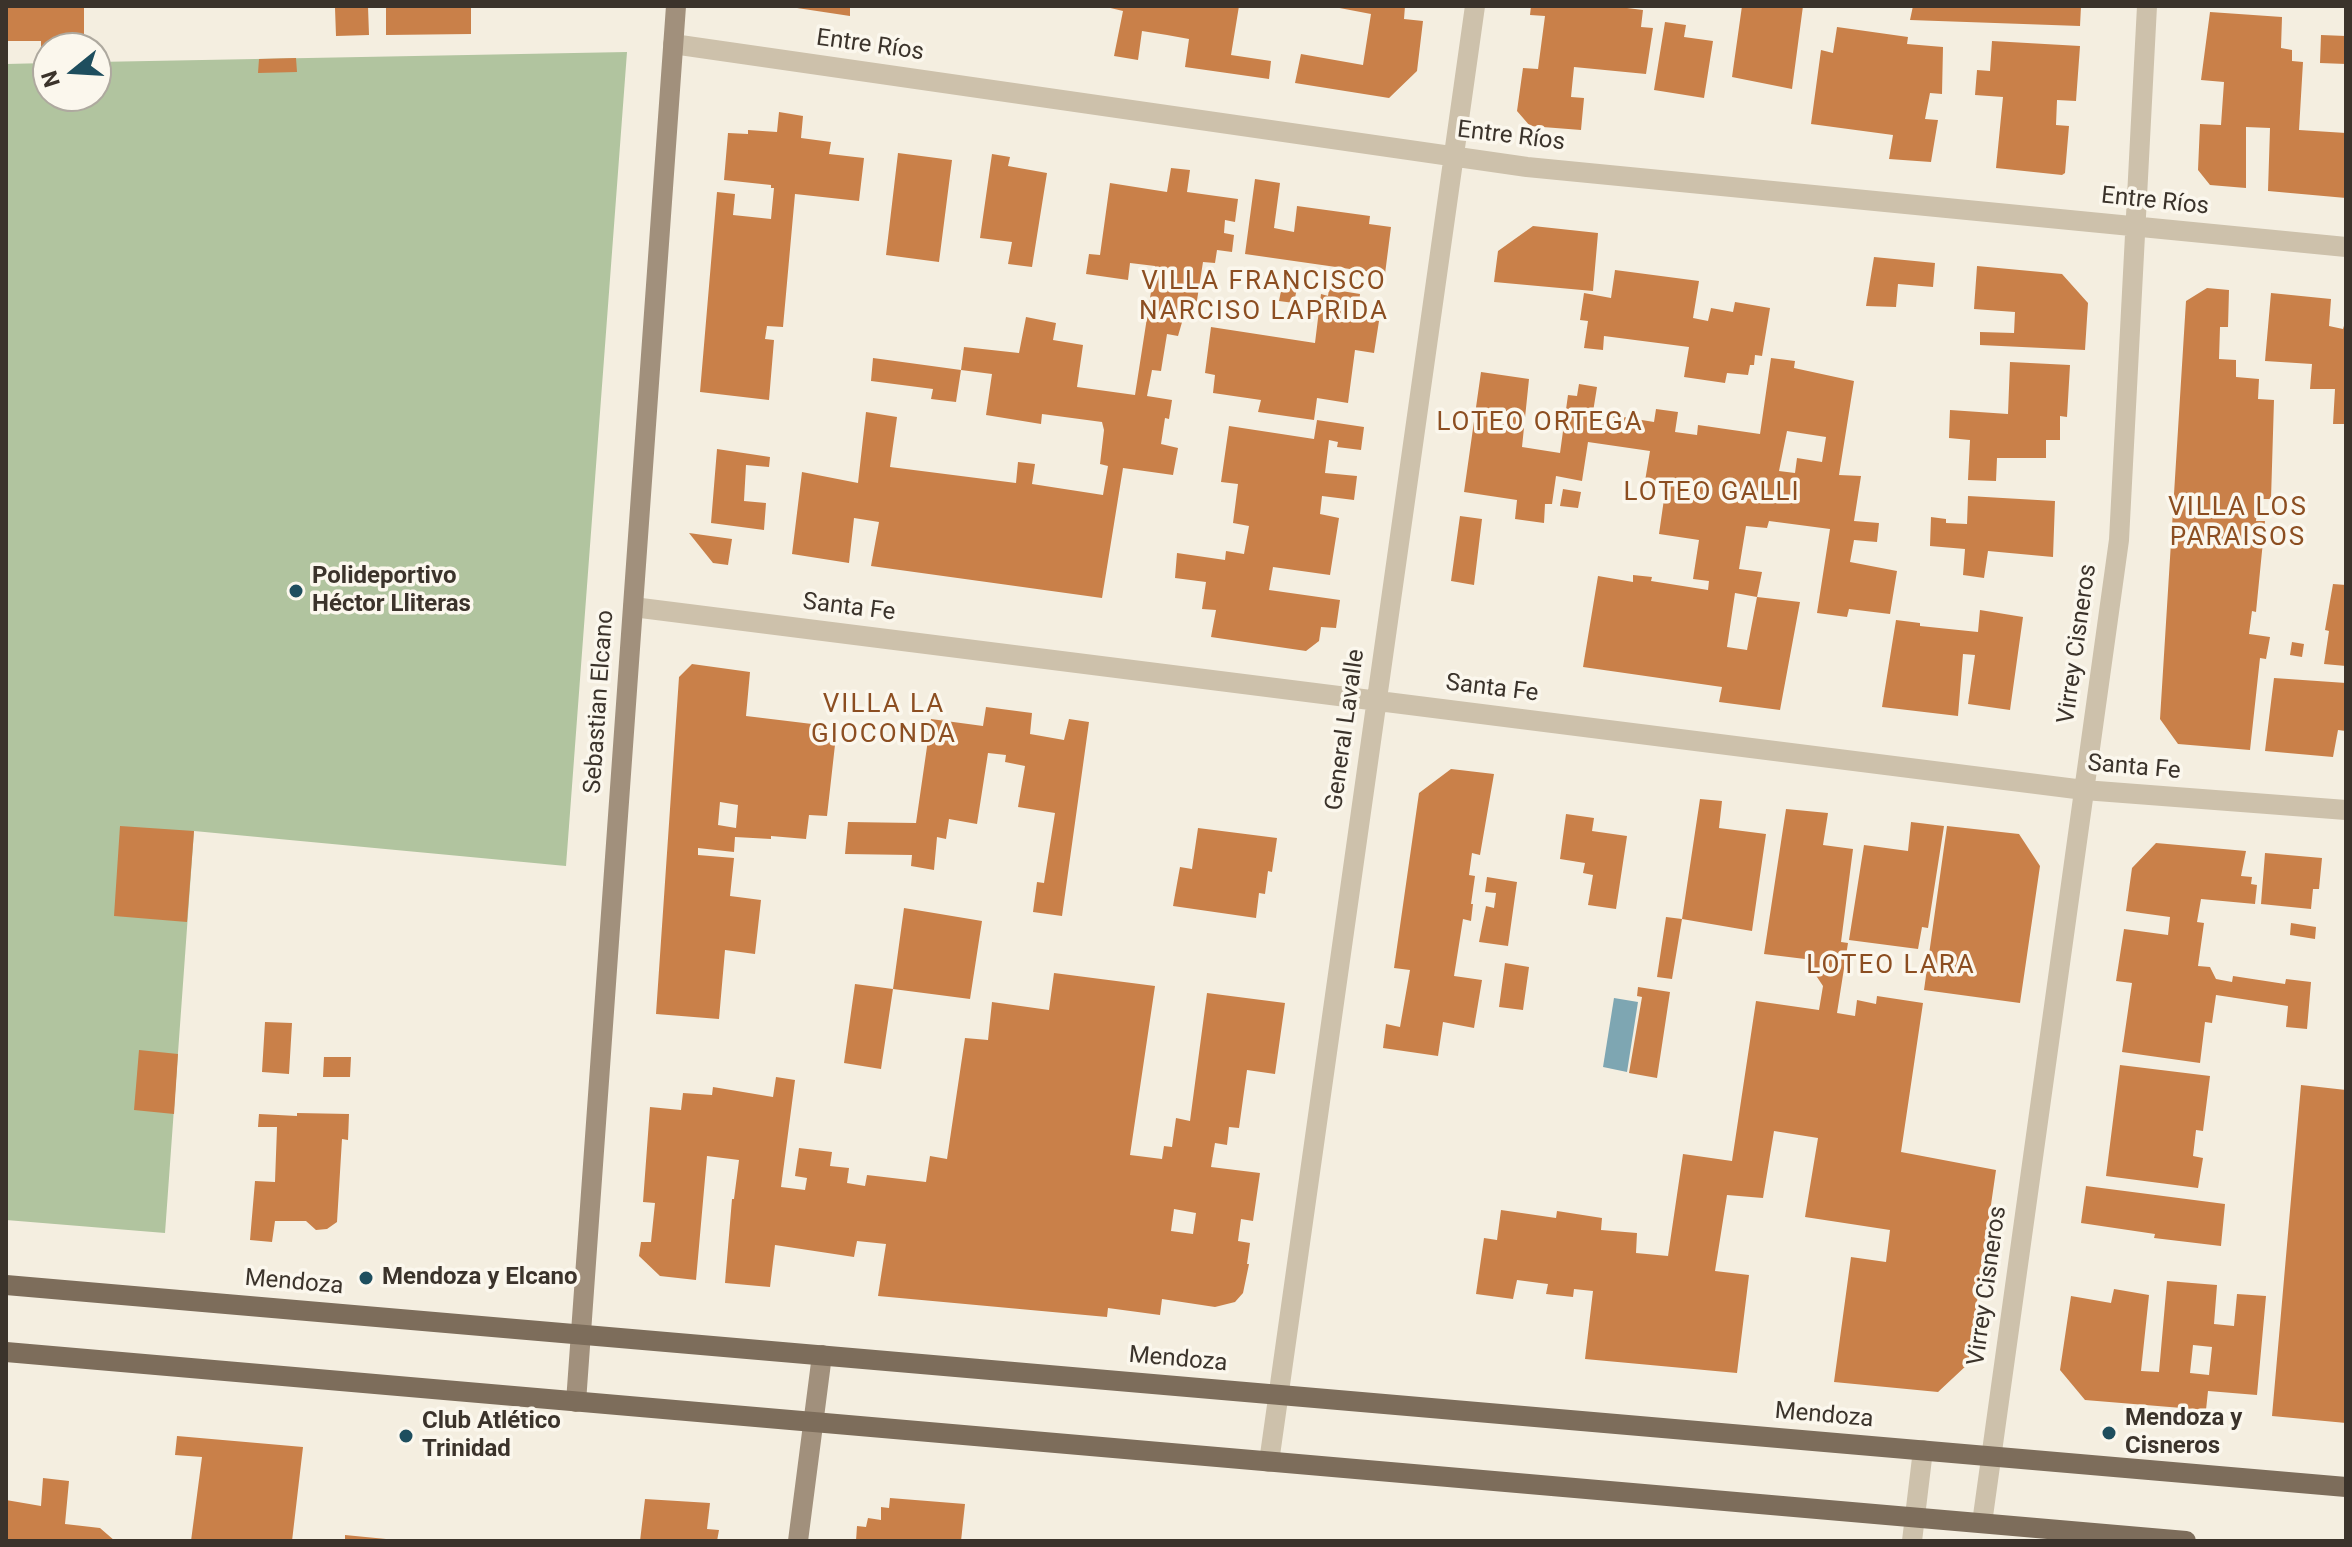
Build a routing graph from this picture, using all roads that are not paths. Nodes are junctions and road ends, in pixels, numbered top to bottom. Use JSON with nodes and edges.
{"nodes":[{"id":1,"x":676,"y":6,"type":"edge"},
{"id":2,"x":1475,"y":6,"type":"edge"},
{"id":3,"x":2147,"y":6,"type":"edge"},
{"id":4,"x":673,"y":44,"type":"junction"},
{"id":5,"x":1454,"y":156,"type":"junction"},
{"id":6,"x":2135,"y":226,"type":"junction"},
{"id":7,"x":2346,"y":247,"type":"edge"},
{"id":8,"x":633,"y":607,"type":"junction"},
{"id":9,"x":1377,"y":701,"type":"junction"},
{"id":10,"x":2084,"y":790,"type":"junction"},
{"id":11,"x":2346,"y":810,"type":"edge"},
{"id":12,"x":6,"y":1285,"type":"edge"},
{"id":13,"x":581,"y":1334,"type":"junction"},
{"id":14,"x":6,"y":1352,"type":"edge"},
{"id":15,"x":822,"y":1355,"type":"junction"},
{"id":16,"x":1279,"y":1394,"type":"junction"},
{"id":17,"x":576,"y":1402,"type":"junction"},
{"id":18,"x":813,"y":1423,"type":"junction"},
{"id":19,"x":1923,"y":1450,"type":"junction"},
{"id":20,"x":1990,"y":1456,"type":"junction"},
{"id":21,"x":1269,"y":1462,"type":"junction"},
{"id":22,"x":2346,"y":1487,"type":"edge"},
{"id":23,"x":1915,"y":1517,"type":"junction"},
{"id":24,"x":1982,"y":1523,"type":"junction"},
{"id":25,"x":798,"y":1541,"type":"edge"},
{"id":26,"x":1912,"y":1541,"type":"edge"},
{"id":27,"x":2186,"y":1541,"type":"edge"}],
"edges":[{"from":1,"to":4,"type":"street","name":"Sebastian Elcano"},
{"from":2,"to":5,"type":"street","name":"General Lavalle"},
{"from":3,"to":6,"type":"street","name":"Virrey Cisneros"},
{"from":4,"to":5,"type":"street","name":"Entre Ríos"},
{"from":4,"to":8,"type":"street","name":"Sebastian Elcano"},
{"from":5,"to":6,"type":"street","name":"Entre Ríos"},
{"from":5,"to":9,"type":"street","name":"General Lavalle"},
{"from":6,"to":7,"type":"street","name":"Entre Ríos"},
{"from":6,"to":10,"type":"street","name":"Virrey Cisneros"},
{"from":8,"to":9,"type":"street","name":"Santa Fe"},
{"from":8,"to":13,"type":"street","name":"Sebastian Elcano"},
{"from":9,"to":10,"type":"street","name":"Santa Fe"},
{"from":9,"to":16,"type":"street","name":"General Lavalle"},
{"from":10,"to":11,"type":"street","name":"Santa Fe"},
{"from":10,"to":20,"type":"street","name":"Virrey Cisneros"},
{"from":12,"to":13,"type":"main road","name":"Mendoza"},
{"from":13,"to":15,"type":"main road","name":"Mendoza"},
{"from":13,"to":17,"type":"street","name":"Sebastian Elcano"},
{"from":14,"to":17,"type":"main road"},
{"from":15,"to":16,"type":"main road","name":"Mendoza"},
{"from":15,"to":18,"type":"street"},
{"from":16,"to":19,"type":"main road","name":"Mendoza"},
{"from":16,"to":21,"type":"street","name":"General Lavalle"},
{"from":17,"to":18,"type":"main road"},
{"from":18,"to":21,"type":"main road"},
{"from":18,"to":25,"type":"street"},
{"from":19,"to":20,"type":"main road","name":"Mendoza"},
{"from":19,"to":23,"type":"street"},
{"from":20,"to":22,"type":"main road","name":"Mendoza"},
{"from":20,"to":24,"type":"street","name":"Virrey Cisneros"},
{"from":21,"to":23,"type":"main road"},
{"from":23,"to":24,"type":"main road"},
{"from":23,"to":26,"type":"street"},
{"from":24,"to":27,"type":"main road"}]}
